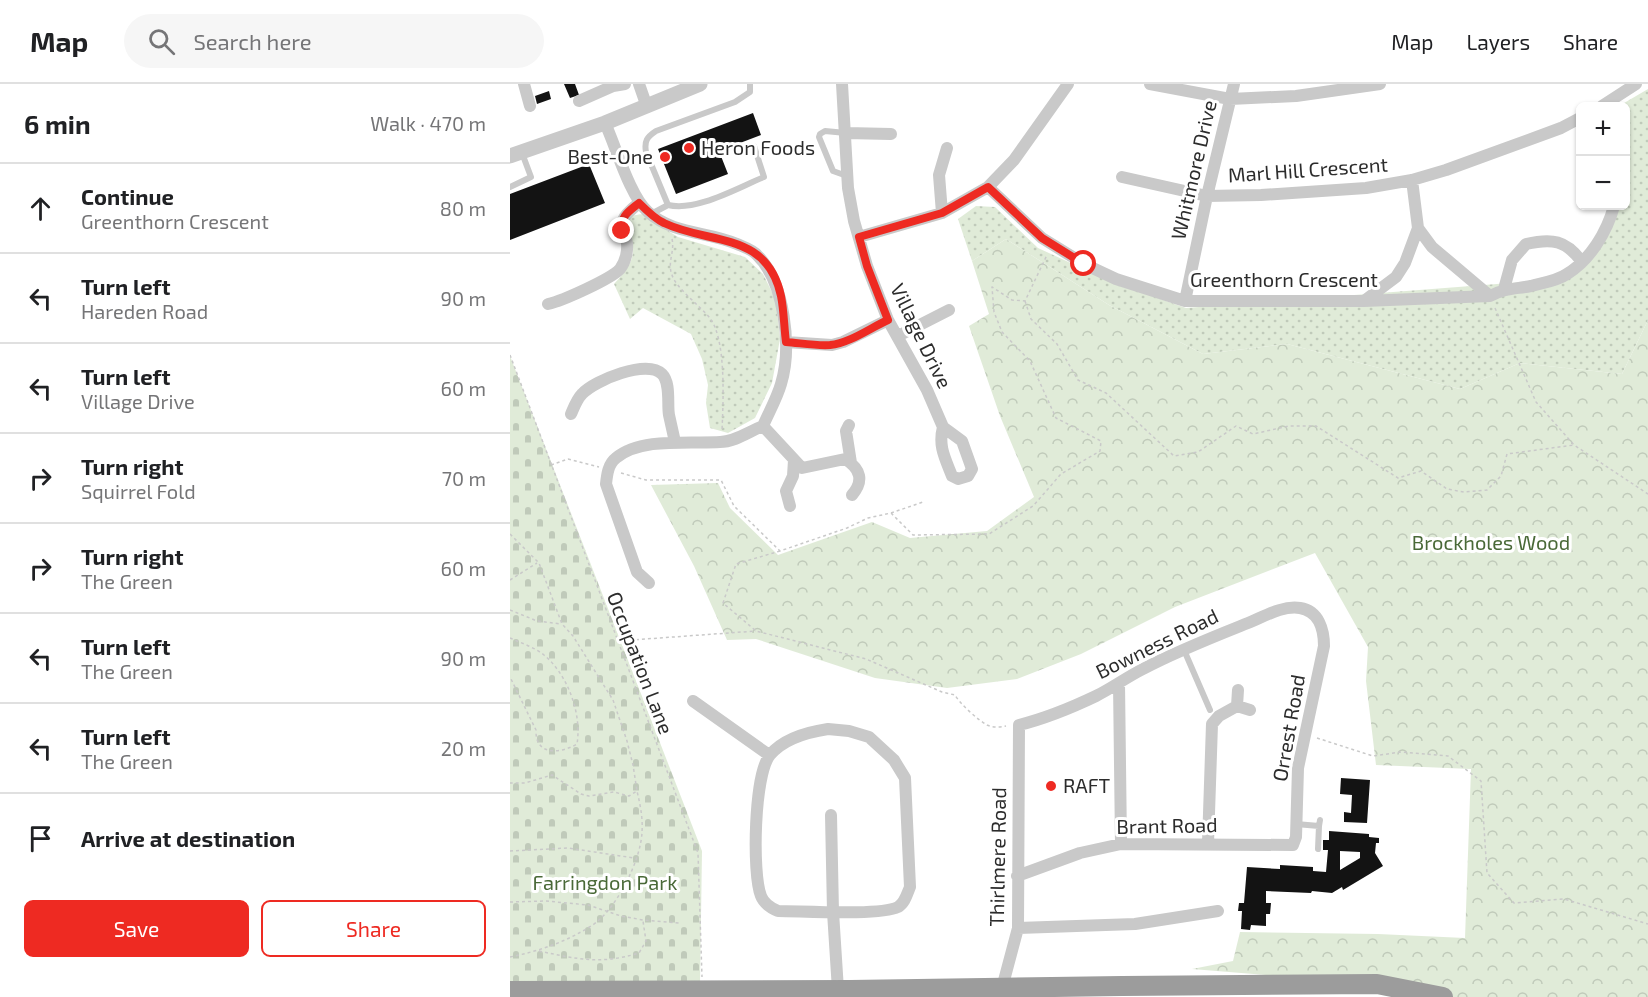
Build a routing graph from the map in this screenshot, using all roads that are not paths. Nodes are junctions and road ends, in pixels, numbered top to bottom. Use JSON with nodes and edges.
{"nodes":[{"id":1,"x":524,"y":84,"type":"edge"},
{"id":2,"x":625,"y":84,"type":"edge"},
{"id":3,"x":639,"y":84,"type":"edge"},
{"id":4,"x":700,"y":84,"type":"edge"},
{"id":5,"x":750,"y":84,"type":"edge"},
{"id":6,"x":842,"y":84,"type":"edge"},
{"id":7,"x":1068,"y":84,"type":"edge"},
{"id":8,"x":1149,"y":84,"type":"edge"},
{"id":9,"x":1234,"y":84,"type":"edge"},
{"id":10,"x":1380,"y":84,"type":"edge"},
{"id":11,"x":1636,"y":84,"type":"edge"},
{"id":12,"x":1230,"y":99,"type":"junction"},
{"id":13,"x":579,"y":101,"type":"dead end"},
{"id":14,"x":1608,"y":102,"type":"edge"},
{"id":15,"x":530,"y":106,"type":"dead end"},
{"id":16,"x":647,"y":107,"type":"junction"},
{"id":17,"x":1576,"y":120,"type":"edge"},
{"id":18,"x":605,"y":123,"type":"junction"},
{"id":19,"x":846,"y":133,"type":"junction"},
{"id":20,"x":891,"y":134,"type":"dead end"},
{"id":21,"x":754,"y":146,"type":"dead end"},
{"id":22,"x":947,"y":148,"type":"dead end"},
{"id":23,"x":516,"y":154,"type":"edge"},
{"id":24,"x":847,"y":176,"type":"junction"},
{"id":25,"x":1122,"y":177,"type":"dead end"},
{"id":26,"x":1412,"y":180,"type":"junction"},
{"id":27,"x":510,"y":187,"type":"edge"},
{"id":28,"x":988,"y":187,"type":"junction"},
{"id":29,"x":1207,"y":196,"type":"junction"},
{"id":30,"x":639,"y":203,"type":"junction"},
{"id":31,"x":668,"y":205,"type":"junction"},
{"id":32,"x":1612,"y":210,"type":"edge"},
{"id":33,"x":942,"y":213,"type":"junction"},
{"id":34,"x":651,"y":214,"type":"junction"},
{"id":35,"x":1418,"y":228,"type":"junction"},
{"id":36,"x":859,"y":237,"type":"junction"},
{"id":37,"x":1582,"y":262,"type":"junction"},
{"id":38,"x":1504,"y":289,"type":"junction"},
{"id":39,"x":1490,"y":296,"type":"junction"},
{"id":40,"x":1185,"y":301,"type":"junction"},
{"id":41,"x":1365,"y":301,"type":"junction"},
{"id":42,"x":548,"y":304,"type":"dead end"},
{"id":43,"x":949,"y":310,"type":"dead end"},
{"id":44,"x":888,"y":320,"type":"junction"},
{"id":45,"x":898,"y":336,"type":"junction"},
{"id":46,"x":786,"y":342,"type":"junction"},
{"id":47,"x":571,"y":414,"type":"dead end"},
{"id":48,"x":849,"y":425,"type":"dead end"},
{"id":49,"x":763,"y":426,"type":"junction"},
{"id":50,"x":943,"y":427,"type":"dead end"},
{"id":51,"x":675,"y":442,"type":"junction"},
{"id":52,"x":794,"y":460,"type":"junction"},
{"id":53,"x":851,"y":463,"type":"junction"},
{"id":54,"x":852,"y":495,"type":"dead end"},
{"id":55,"x":790,"y":506,"type":"dead end"},
{"id":56,"x":649,"y":584,"type":"dead end"},
{"id":57,"x":1313,"y":614,"type":"joint"},
{"id":58,"x":1184,"y":649,"type":"junction"},
{"id":59,"x":1119,"y":683,"type":"junction"},
{"id":60,"x":1238,"y":690,"type":"dead end"},
{"id":61,"x":693,"y":701,"type":"dead end"},
{"id":62,"x":1237,"y":706,"type":"junction"},
{"id":63,"x":1210,"y":710,"type":"dead end"},
{"id":64,"x":1250,"y":710,"type":"dead end"},
{"id":65,"x":1019,"y":725,"type":"joint"},
{"id":66,"x":769,"y":755,"type":"junction"},
{"id":67,"x":831,"y":815,"type":"dead end"},
{"id":68,"x":1296,"y":824,"type":"junction"},
{"id":69,"x":1208,"y":843,"type":"junction"},
{"id":70,"x":1120,"y":844,"type":"junction"},
{"id":71,"x":1286,"y":846,"type":"joint"},
{"id":72,"x":1318,"y":849,"type":"dead end"},
{"id":73,"x":1017,"y":876,"type":"junction"},
{"id":74,"x":1218,"y":910,"type":"dead end"},
{"id":75,"x":833,"y":912,"type":"junction"},
{"id":76,"x":1018,"y":928,"type":"junction"},
{"id":77,"x":1002,"y":988,"type":"junction"},
{"id":78,"x":510,"y":991,"type":"edge"},
{"id":79,"x":691,"y":992,"type":"edge"},
{"id":80,"x":1026,"y":992,"type":"edge"},
{"id":81,"x":835,"y":993,"type":"edge"},
{"id":82,"x":943,"y":993,"type":"edge"},
{"id":83,"x":580,"y":994,"type":"edge"},
{"id":84,"x":779,"y":994,"type":"edge"},
{"id":85,"x":864,"y":994,"type":"edge"},
{"id":86,"x":1443,"y":997,"type":"edge"}],
"edges":[{"from":1,"to":15,"type":"street"},
{"from":2,"to":13,"type":"street"},
{"from":3,"to":16,"type":"street"},
{"from":4,"to":16,"type":"street"},
{"from":5,"to":31,"type":"lane"},
{"from":6,"to":19,"type":"street","name":"Village Drive"},
{"from":7,"to":28,"type":"street"},
{"from":8,"to":12,"type":"street"},
{"from":9,"to":12,"type":"street","name":"Whitmore Drive"},
{"from":10,"to":12,"type":"street"},
{"from":11,"to":14,"type":"street"},
{"from":12,"to":29,"type":"street","name":"Whitmore Drive"},
{"from":16,"to":18,"type":"street"},
{"from":17,"to":26,"type":"street","name":"Marl Hill Crescent"},
{"from":18,"to":23,"type":"street"},
{"from":18,"to":30,"type":"street"},
{"from":19,"to":20,"type":"street"},
{"from":19,"to":24,"type":"street","name":"Village Drive"},
{"from":19,"to":24,"type":"lane"},
{"from":21,"to":31,"type":"lane"},
{"from":22,"to":33,"type":"street"},
{"from":23,"to":27,"type":"lane"},
{"from":24,"to":36,"type":"street","name":"Village Drive"},
{"from":25,"to":29,"type":"street","name":"Marl Hill Crescent"},
{"from":26,"to":29,"type":"street","name":"Marl Hill Crescent"},
{"from":26,"to":35,"type":"street"},
{"from":28,"to":33,"type":"street"},
{"from":28,"to":40,"type":"street","name":"Greenthorn Crescent"},
{"from":29,"to":40,"type":"street","name":"Whitmore Drive"},
{"from":30,"to":34,"type":"street"},
{"from":30,"to":42,"type":"street"},
{"from":31,"to":34,"type":"lane"},
{"from":32,"to":37,"type":"street","name":"Greenthorn Crescent"},
{"from":33,"to":36,"type":"street"},
{"from":34,"to":46,"type":"street"},
{"from":35,"to":39,"type":"street"},
{"from":35,"to":41,"type":"street"},
{"from":36,"to":44,"type":"street","name":"Village Drive"},
{"from":37,"to":38,"type":"street","name":"Greenthorn Crescent"},
{"from":37,"to":38,"type":"street"},
{"from":38,"to":39,"type":"street","name":"Greenthorn Crescent"},
{"from":39,"to":41,"type":"street","name":"Greenthorn Crescent"},
{"from":40,"to":41,"type":"street","name":"Greenthorn Crescent"},
{"from":43,"to":45,"type":"street"},
{"from":44,"to":45,"type":"street","name":"Village Drive"},
{"from":44,"to":46,"type":"street"},
{"from":45,"to":50,"type":"street","name":"Village Drive"},
{"from":46,"to":49,"type":"street"},
{"from":47,"to":51,"type":"street"},
{"from":48,"to":53,"type":"street"},
{"from":49,"to":51,"type":"street"},
{"from":49,"to":52,"type":"street"},
{"from":51,"to":56,"type":"street"},
{"from":52,"to":53,"type":"street"},
{"from":52,"to":55,"type":"street"},
{"from":53,"to":54,"type":"street"},
{"from":57,"to":58,"type":"street","name":"Bowness Road"},
{"from":57,"to":68,"type":"street","name":"Orrest Road"},
{"from":58,"to":59,"type":"street","name":"Bowness Road"},
{"from":58,"to":63,"type":"lane"},
{"from":59,"to":65,"type":"street","name":"Bowness Road"},
{"from":59,"to":70,"type":"street"},
{"from":60,"to":62,"type":"street"},
{"from":61,"to":66,"type":"street"},
{"from":62,"to":64,"type":"street"},
{"from":62,"to":69,"type":"street"},
{"from":65,"to":73,"type":"street","name":"Thirlmere Road"},
{"from":66,"to":75,"type":"street"},
{"from":66,"to":75,"type":"street"},
{"from":67,"to":75,"type":"street"},
{"from":68,"to":71,"type":"street","name":"Orrest Road"},
{"from":68,"to":72,"type":"lane"},
{"from":69,"to":70,"type":"street","name":"Brant Road"},
{"from":69,"to":71,"type":"street","name":"Brant Road"},
{"from":70,"to":73,"type":"street","name":"Brant Road"},
{"from":73,"to":76,"type":"street","name":"Thirlmere Road"},
{"from":74,"to":76,"type":"street"},
{"from":75,"to":81,"type":"street"},
{"from":76,"to":77,"type":"street","name":"Thirlmere Road"},
{"from":77,"to":80,"type":"highway"},
{"from":77,"to":82,"type":"highway"},
{"from":78,"to":83,"type":"highway"},
{"from":79,"to":83,"type":"highway"},
{"from":79,"to":84,"type":"highway"},
{"from":80,"to":86,"type":"highway"},
{"from":81,"to":84,"type":"highway"},
{"from":81,"to":85,"type":"highway"},
{"from":82,"to":85,"type":"highway"}]}
